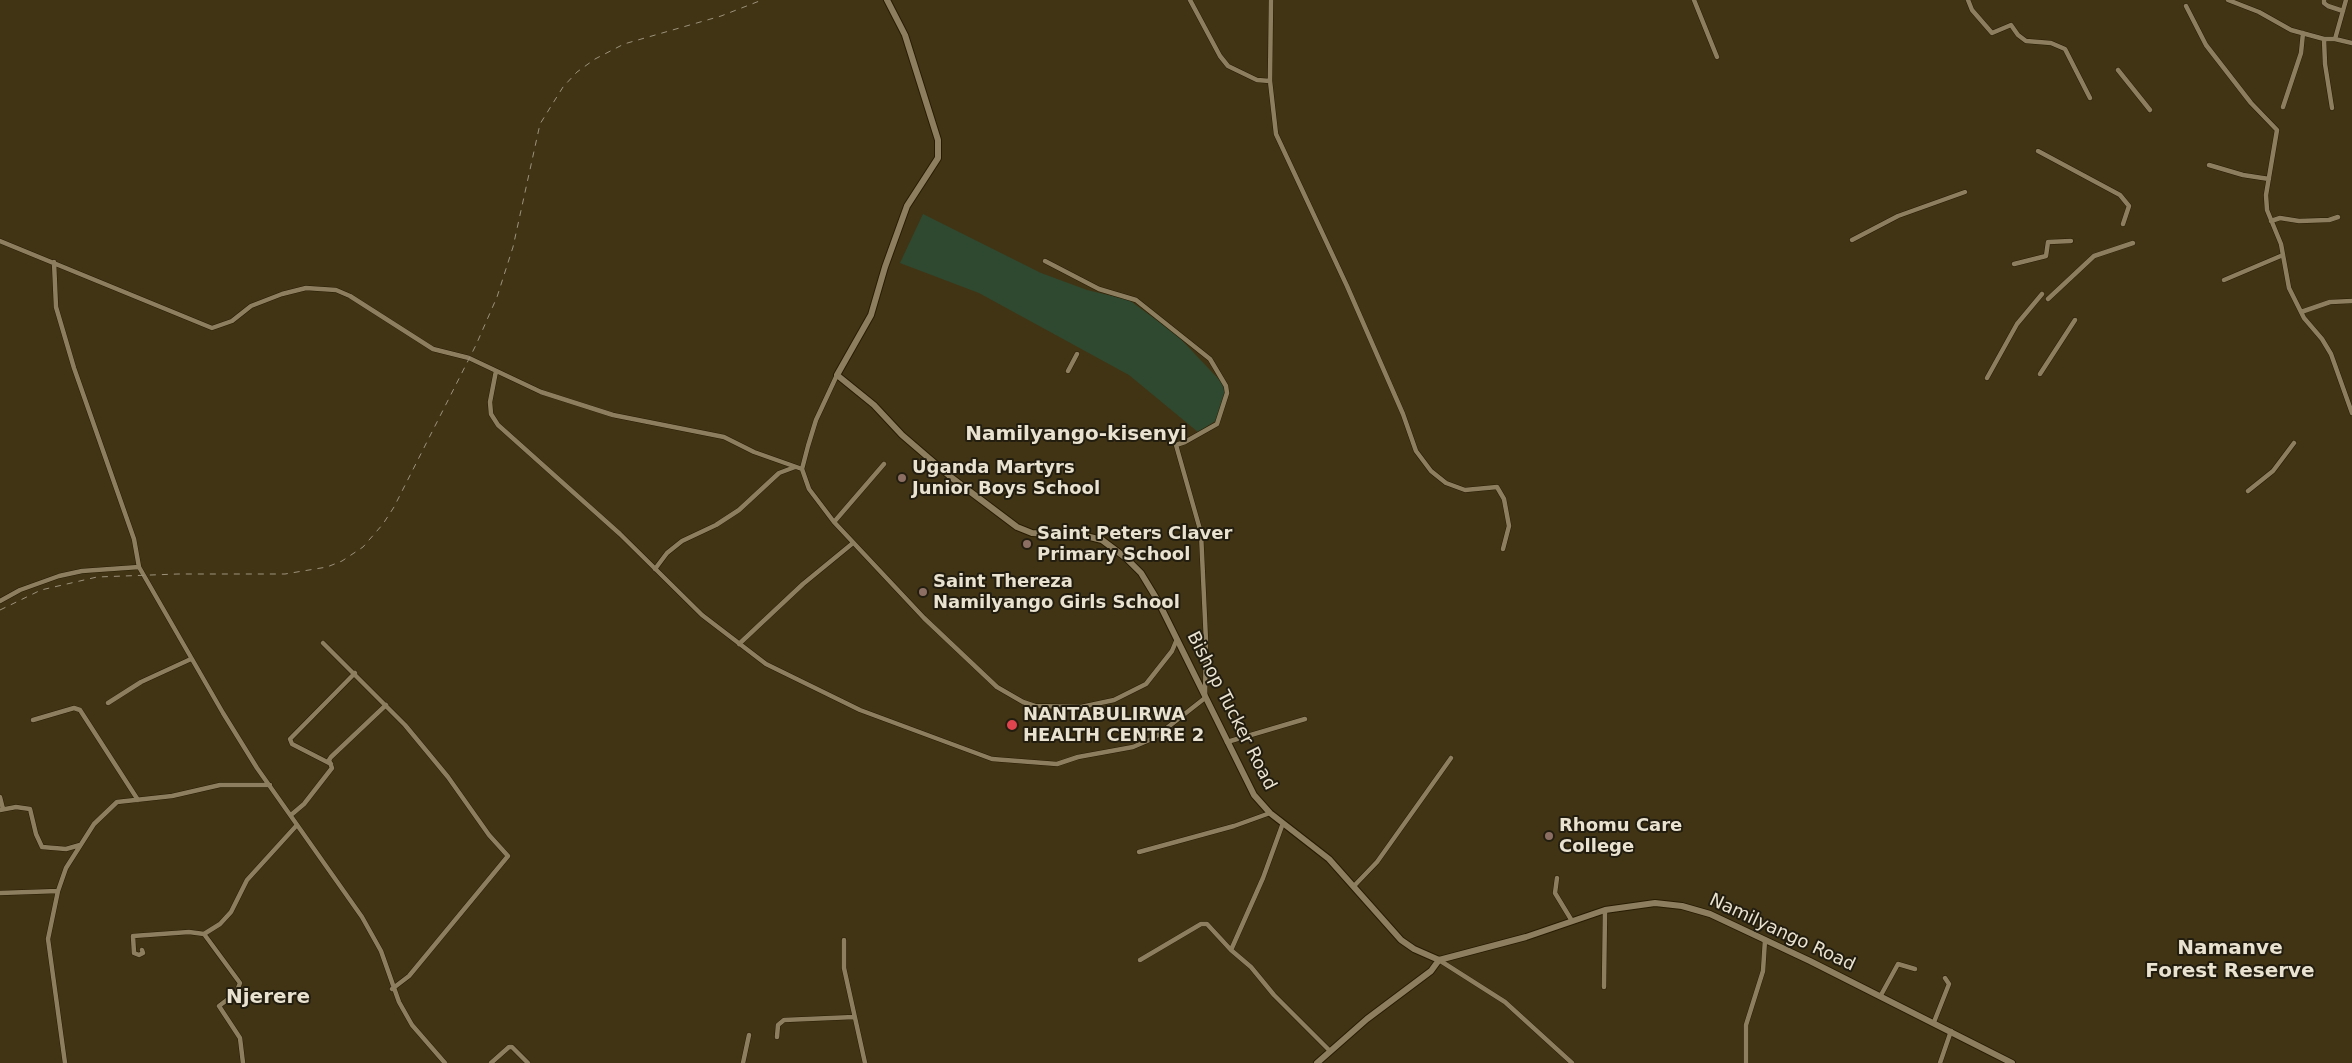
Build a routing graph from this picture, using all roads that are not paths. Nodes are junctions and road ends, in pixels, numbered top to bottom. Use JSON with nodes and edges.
{"nodes":[{"id":1,"x":887,"y":0,"type":"edge"},
{"id":2,"x":1190,"y":0,"type":"edge"},
{"id":3,"x":1271,"y":0,"type":"edge"},
{"id":4,"x":1694,"y":0,"type":"edge"},
{"id":5,"x":1968,"y":0,"type":"edge"},
{"id":6,"x":2228,"y":0,"type":"edge"},
{"id":7,"x":2324,"y":0,"type":"edge"},
{"id":8,"x":2346,"y":0,"type":"edge"},
{"id":9,"x":2186,"y":6,"type":"dead end"},
{"id":10,"x":2343,"y":11,"type":"junction"},
{"id":11,"x":2303,"y":33,"type":"junction"},
{"id":12,"x":2324,"y":39,"type":"junction"},
{"id":13,"x":2335,"y":39,"type":"junction"},
{"id":14,"x":2352,"y":44,"type":"edge"},
{"id":15,"x":1717,"y":57,"type":"dead end"},
{"id":16,"x":2118,"y":70,"type":"dead end"},
{"id":17,"x":1270,"y":81,"type":"junction"},
{"id":18,"x":2090,"y":98,"type":"dead end"},
{"id":19,"x":2283,"y":107,"type":"dead end"},
{"id":20,"x":2332,"y":108,"type":"dead end"},
{"id":21,"x":2150,"y":110,"type":"dead end"},
{"id":22,"x":2038,"y":151,"type":"dead end"},
{"id":23,"x":2209,"y":165,"type":"dead end"},
{"id":24,"x":2269,"y":179,"type":"junction"},
{"id":25,"x":1965,"y":192,"type":"dead end"},
{"id":26,"x":2338,"y":217,"type":"dead end"},
{"id":27,"x":2271,"y":221,"type":"junction"},
{"id":28,"x":2123,"y":224,"type":"dead end"},
{"id":29,"x":1852,"y":240,"type":"dead end"},
{"id":30,"x":0,"y":241,"type":"edge"},
{"id":31,"x":2070,"y":241,"type":"dead end"},
{"id":32,"x":2133,"y":243,"type":"dead end"},
{"id":33,"x":2283,"y":255,"type":"junction"},
{"id":34,"x":1045,"y":261,"type":"dead end"},
{"id":35,"x":54,"y":262,"type":"junction"},
{"id":36,"x":2014,"y":264,"type":"dead end"},
{"id":37,"x":2224,"y":280,"type":"dead end"},
{"id":38,"x":2042,"y":294,"type":"dead end"},
{"id":39,"x":2048,"y":299,"type":"dead end"},
{"id":40,"x":2352,"y":301,"type":"edge"},
{"id":41,"x":2301,"y":312,"type":"junction"},
{"id":42,"x":2075,"y":320,"type":"dead end"},
{"id":43,"x":1077,"y":354,"type":"dead end"},
{"id":44,"x":496,"y":371,"type":"junction"},
{"id":45,"x":1068,"y":371,"type":"dead end"},
{"id":46,"x":2040,"y":374,"type":"dead end"},
{"id":47,"x":837,"y":375,"type":"junction"},
{"id":48,"x":1987,"y":378,"type":"dead end"},
{"id":49,"x":2352,"y":413,"type":"edge"},
{"id":50,"x":2294,"y":443,"type":"dead end"},
{"id":51,"x":884,"y":464,"type":"dead end"},
{"id":52,"x":795,"y":467,"type":"junction"},
{"id":53,"x":802,"y":469,"type":"junction"},
{"id":54,"x":2248,"y":492,"type":"dead end"},
{"id":55,"x":834,"y":522,"type":"junction"},
{"id":56,"x":853,"y":543,"type":"junction"},
{"id":57,"x":1504,"y":548,"type":"dead end"},
{"id":58,"x":139,"y":568,"type":"junction"},
{"id":59,"x":655,"y":569,"type":"junction"},
{"id":60,"x":0,"y":601,"type":"edge"},
{"id":61,"x":1177,"y":638,"type":"junction"},
{"id":62,"x":323,"y":643,"type":"dead end"},
{"id":63,"x":738,"y":644,"type":"junction"},
{"id":64,"x":191,"y":659,"type":"junction"},
{"id":65,"x":355,"y":673,"type":"junction"},
{"id":66,"x":1205,"y":698,"type":"junction"},
{"id":67,"x":108,"y":703,"type":"dead end"},
{"id":68,"x":386,"y":705,"type":"junction"},
{"id":69,"x":33,"y":720,"type":"dead end"},
{"id":70,"x":1305,"y":720,"type":"dead end"},
{"id":71,"x":1227,"y":742,"type":"junction"},
{"id":72,"x":1451,"y":758,"type":"dead end"},
{"id":73,"x":332,"y":765,"type":"junction"},
{"id":74,"x":270,"y":784,"type":"junction"},
{"id":75,"x":0,"y":797,"type":"edge"},
{"id":76,"x":138,"y":800,"type":"junction"},
{"id":77,"x":2,"y":809,"type":"edge"},
{"id":78,"x":1270,"y":813,"type":"junction"},
{"id":79,"x":291,"y":815,"type":"junction"},
{"id":80,"x":1283,"y":823,"type":"junction"},
{"id":81,"x":297,"y":825,"type":"junction"},
{"id":82,"x":80,"y":845,"type":"junction"},
{"id":83,"x":1140,"y":852,"type":"dead end"},
{"id":84,"x":1557,"y":878,"type":"dead end"},
{"id":85,"x":1354,"y":886,"type":"junction"},
{"id":86,"x":58,"y":891,"type":"junction"},
{"id":87,"x":0,"y":894,"type":"edge"},
{"id":88,"x":1605,"y":910,"type":"junction"},
{"id":89,"x":1572,"y":921,"type":"junction"},
{"id":90,"x":204,"y":934,"type":"junction"},
{"id":91,"x":844,"y":940,"type":"dead end"},
{"id":92,"x":1765,"y":940,"type":"junction"},
{"id":93,"x":142,"y":950,"type":"dead end"},
{"id":94,"x":1231,"y":950,"type":"junction"},
{"id":95,"x":1140,"y":960,"type":"dead end"},
{"id":96,"x":1439,"y":960,"type":"junction"},
{"id":97,"x":1915,"y":969,"type":"dead end"},
{"id":98,"x":1945,"y":978,"type":"dead end"},
{"id":99,"x":1604,"y":987,"type":"dead end"},
{"id":100,"x":392,"y":988,"type":"junction"},
{"id":101,"x":1881,"y":995,"type":"junction"},
{"id":102,"x":854,"y":1017,"type":"junction"},
{"id":103,"x":1934,"y":1022,"type":"junction"},
{"id":104,"x":1952,"y":1031,"type":"junction"},
{"id":105,"x":749,"y":1035,"type":"dead end"},
{"id":106,"x":777,"y":1037,"type":"dead end"},
{"id":107,"x":1330,"y":1051,"type":"junction"},
{"id":108,"x":65,"y":1063,"type":"edge"},
{"id":109,"x":243,"y":1063,"type":"edge"},
{"id":110,"x":445,"y":1063,"type":"edge"},
{"id":111,"x":491,"y":1063,"type":"edge"},
{"id":112,"x":528,"y":1063,"type":"edge"},
{"id":113,"x":742,"y":1063,"type":"edge"},
{"id":114,"x":865,"y":1063,"type":"edge"},
{"id":115,"x":1316,"y":1063,"type":"edge"},
{"id":116,"x":1572,"y":1063,"type":"edge"},
{"id":117,"x":1746,"y":1063,"type":"edge"},
{"id":118,"x":1940,"y":1063,"type":"edge"},
{"id":119,"x":2012,"y":1063,"type":"edge"}],
"edges":[{"from":1,"to":47,"type":"main road"},
{"from":2,"to":17,"type":"street"},
{"from":3,"to":17,"type":"street"},
{"from":4,"to":15,"type":"street"},
{"from":5,"to":18,"type":"street"},
{"from":6,"to":11,"type":"street"},
{"from":7,"to":10,"type":"street"},
{"from":8,"to":10,"type":"street"},
{"from":9,"to":24,"type":"street"},
{"from":10,"to":13,"type":"street"},
{"from":11,"to":12,"type":"street"},
{"from":11,"to":19,"type":"street"},
{"from":12,"to":13,"type":"street"},
{"from":12,"to":20,"type":"street"},
{"from":13,"to":14,"type":"street"},
{"from":16,"to":21,"type":"street"},
{"from":17,"to":57,"type":"street"},
{"from":22,"to":28,"type":"street"},
{"from":23,"to":24,"type":"street"},
{"from":24,"to":27,"type":"street"},
{"from":25,"to":29,"type":"street"},
{"from":26,"to":27,"type":"street"},
{"from":27,"to":33,"type":"street"},
{"from":30,"to":35,"type":"street"},
{"from":31,"to":36,"type":"street"},
{"from":32,"to":39,"type":"street"},
{"from":33,"to":37,"type":"street"},
{"from":33,"to":41,"type":"street"},
{"from":34,"to":66,"type":"street"},
{"from":35,"to":44,"type":"street"},
{"from":35,"to":58,"type":"street"},
{"from":38,"to":48,"type":"street"},
{"from":40,"to":41,"type":"street"},
{"from":41,"to":49,"type":"street"},
{"from":42,"to":46,"type":"street"},
{"from":43,"to":45,"type":"street"},
{"from":44,"to":52,"type":"street"},
{"from":44,"to":59,"type":"street"},
{"from":47,"to":53,"type":"street"},
{"from":47,"to":61,"type":"main road","name":"Bishop Tucker Road"},
{"from":50,"to":54,"type":"street"},
{"from":51,"to":55,"type":"street"},
{"from":52,"to":53,"type":"street"},
{"from":52,"to":59,"type":"street"},
{"from":53,"to":55,"type":"street"},
{"from":55,"to":56,"type":"street"},
{"from":56,"to":61,"type":"street"},
{"from":56,"to":63,"type":"street"},
{"from":58,"to":60,"type":"street"},
{"from":58,"to":64,"type":"street"},
{"from":59,"to":63,"type":"street"},
{"from":61,"to":66,"type":"main road","name":"Bishop Tucker Road"},
{"from":62,"to":65,"type":"street"},
{"from":63,"to":66,"type":"street"},
{"from":64,"to":67,"type":"street"},
{"from":64,"to":74,"type":"street"},
{"from":65,"to":68,"type":"street"},
{"from":65,"to":73,"type":"street"},
{"from":66,"to":71,"type":"main road","name":"Bishop Tucker Road"},
{"from":68,"to":73,"type":"street"},
{"from":68,"to":100,"type":"street"},
{"from":69,"to":76,"type":"street"},
{"from":70,"to":71,"type":"street"},
{"from":71,"to":78,"type":"main road","name":"Bishop Tucker Road"},
{"from":72,"to":85,"type":"street"},
{"from":73,"to":79,"type":"street"},
{"from":74,"to":76,"type":"street"},
{"from":74,"to":79,"type":"street"},
{"from":75,"to":77,"type":"street"},
{"from":76,"to":82,"type":"street"},
{"from":77,"to":82,"type":"street"},
{"from":78,"to":80,"type":"main road","name":"Bishop Tucker Road"},
{"from":78,"to":83,"type":"street"},
{"from":79,"to":81,"type":"street"},
{"from":80,"to":85,"type":"main road","name":"Bishop Tucker Road"},
{"from":80,"to":94,"type":"street"},
{"from":81,"to":90,"type":"street"},
{"from":81,"to":100,"type":"street"},
{"from":82,"to":86,"type":"street"},
{"from":84,"to":89,"type":"street"},
{"from":85,"to":96,"type":"main road","name":"Bishop Tucker Road"},
{"from":86,"to":87,"type":"street"},
{"from":86,"to":108,"type":"street"},
{"from":88,"to":89,"type":"main road","name":"Namilyango Road"},
{"from":88,"to":92,"type":"main road","name":"Namilyango Road"},
{"from":88,"to":99,"type":"street"},
{"from":89,"to":96,"type":"main road","name":"Namilyango Road"},
{"from":90,"to":93,"type":"street"},
{"from":90,"to":109,"type":"street"},
{"from":91,"to":102,"type":"street"},
{"from":92,"to":101,"type":"main road","name":"Namilyango Road"},
{"from":92,"to":117,"type":"street"},
{"from":94,"to":95,"type":"street"},
{"from":94,"to":107,"type":"street"},
{"from":96,"to":107,"type":"main road"},
{"from":96,"to":116,"type":"street"},
{"from":97,"to":101,"type":"street"},
{"from":98,"to":103,"type":"street"},
{"from":100,"to":110,"type":"street"},
{"from":101,"to":103,"type":"main road","name":"Namilyango Road"},
{"from":102,"to":106,"type":"street"},
{"from":102,"to":114,"type":"street"},
{"from":103,"to":104,"type":"main road","name":"Namilyango Road"},
{"from":104,"to":118,"type":"street"},
{"from":104,"to":119,"type":"main road","name":"Namilyango Road"},
{"from":105,"to":113,"type":"street"},
{"from":107,"to":115,"type":"main road"},
{"from":111,"to":112,"type":"street"}]}
